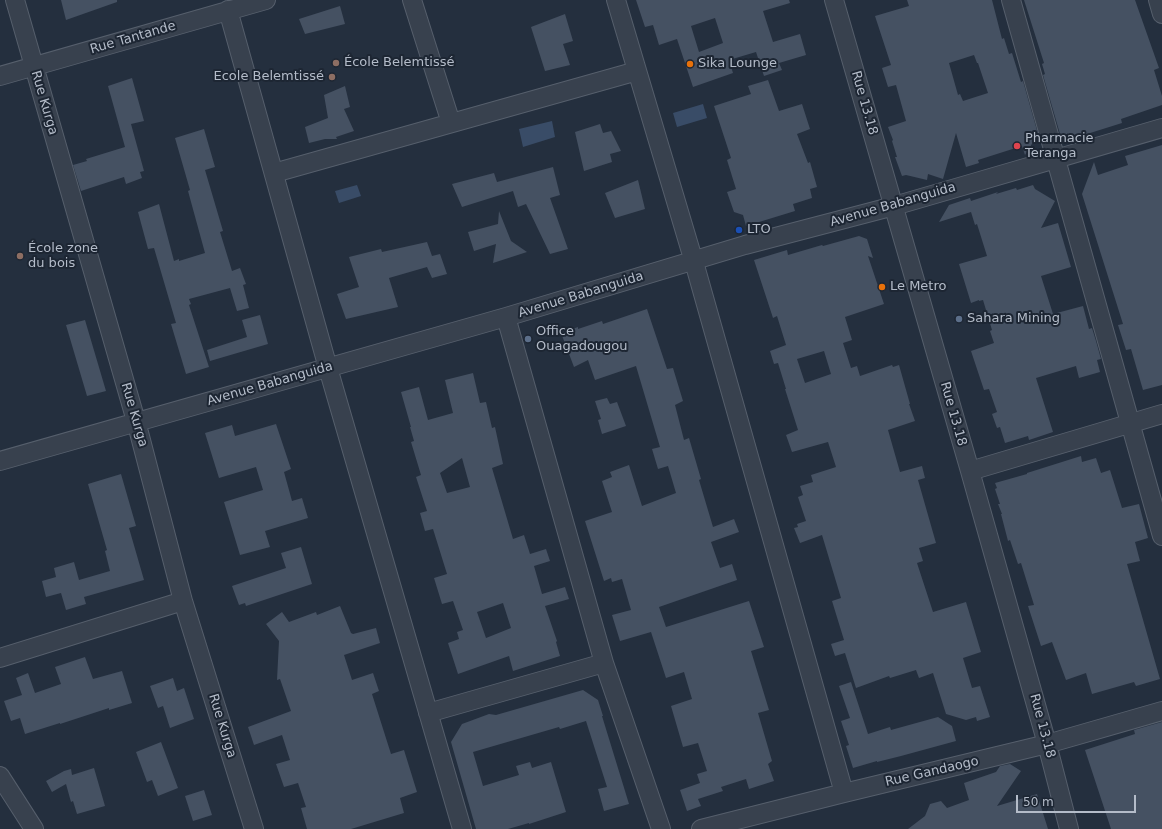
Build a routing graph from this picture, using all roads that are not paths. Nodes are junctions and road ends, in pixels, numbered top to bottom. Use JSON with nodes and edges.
{"nodes":[{"id":1,"x":15,"y":0,"type":"edge"},
{"id":2,"x":266,"y":0,"type":"edge"},
{"id":3,"x":412,"y":0,"type":"edge"},
{"id":4,"x":616,"y":0,"type":"edge"},
{"id":5,"x":834,"y":0,"type":"edge"},
{"id":6,"x":1011,"y":0,"type":"edge"},
{"id":7,"x":1158,"y":0,"type":"edge"},
{"id":8,"x":228,"y":10,"type":"junction"},
{"id":9,"x":1162,"y":14,"type":"edge"},
{"id":10,"x":33,"y":66,"type":"junction"},
{"id":11,"x":636,"y":71,"type":"junction"},
{"id":12,"x":0,"y":76,"type":"edge"},
{"id":13,"x":451,"y":123,"type":"junction"},
{"id":14,"x":1162,"y":128,"type":"edge"},
{"id":15,"x":1056,"y":158,"type":"junction"},
{"id":16,"x":274,"y":172,"type":"junction"},
{"id":17,"x":894,"y":206,"type":"junction"},
{"id":18,"x":694,"y":262,"type":"junction"},
{"id":19,"x":506,"y":317,"type":"junction"},
{"id":20,"x":328,"y":368,"type":"junction"},
{"id":21,"x":1162,"y":414,"type":"edge"},
{"id":22,"x":136,"y":421,"type":"junction"},
{"id":23,"x":1130,"y":423,"type":"junction"},
{"id":24,"x":0,"y":461,"type":"edge"},
{"id":25,"x":970,"y":471,"type":"junction"},
{"id":26,"x":1162,"y":536,"type":"edge"},
{"id":27,"x":183,"y":602,"type":"junction"},
{"id":28,"x":0,"y":658,"type":"edge"},
{"id":29,"x":604,"y":663,"type":"junction"},
{"id":30,"x":1162,"y":711,"type":"edge"},
{"id":31,"x":428,"y":713,"type":"junction"},
{"id":32,"x":1047,"y":744,"type":"junction"},
{"id":33,"x":0,"y":776,"type":"edge"},
{"id":34,"x":844,"y":793,"type":"junction"},
{"id":35,"x":34,"y":829,"type":"edge"},
{"id":36,"x":254,"y":829,"type":"edge"},
{"id":37,"x":462,"y":829,"type":"edge"},
{"id":38,"x":661,"y":829,"type":"edge"},
{"id":39,"x":701,"y":829,"type":"edge"},
{"id":40,"x":1069,"y":829,"type":"edge"}],
"edges":[{"from":1,"to":10,"type":"street","name":"Rue Kurga"},
{"from":2,"to":8,"type":"street","name":"Rue Tantande"},
{"from":3,"to":13,"type":"street"},
{"from":4,"to":11,"type":"street"},
{"from":5,"to":17,"type":"street","name":"Rue 13.18"},
{"from":6,"to":15,"type":"street"},
{"from":7,"to":9,"type":"street"},
{"from":8,"to":10,"type":"street","name":"Rue Tantande"},
{"from":8,"to":16,"type":"street"},
{"from":10,"to":12,"type":"street","name":"Rue Tantande"},
{"from":10,"to":22,"type":"street","name":"Rue Kurga"},
{"from":11,"to":13,"type":"street"},
{"from":11,"to":18,"type":"street"},
{"from":13,"to":16,"type":"street"},
{"from":14,"to":15,"type":"street","name":"Avenue Babanguida"},
{"from":15,"to":17,"type":"street","name":"Avenue Babanguida"},
{"from":15,"to":23,"type":"street"},
{"from":16,"to":20,"type":"street"},
{"from":17,"to":18,"type":"street","name":"Avenue Babanguida"},
{"from":17,"to":25,"type":"street","name":"Rue 13.18"},
{"from":18,"to":19,"type":"street","name":"Avenue Babanguida"},
{"from":18,"to":34,"type":"street"},
{"from":19,"to":20,"type":"street","name":"Avenue Babanguida"},
{"from":19,"to":29,"type":"street"},
{"from":20,"to":22,"type":"street","name":"Avenue Babanguida"},
{"from":20,"to":31,"type":"street"},
{"from":21,"to":23,"type":"street"},
{"from":22,"to":24,"type":"street","name":"Avenue Babanguida"},
{"from":22,"to":27,"type":"street","name":"Rue Kurga"},
{"from":23,"to":25,"type":"street"},
{"from":23,"to":26,"type":"street"},
{"from":25,"to":32,"type":"street","name":"Rue 13.18"},
{"from":27,"to":28,"type":"street"},
{"from":27,"to":36,"type":"street","name":"Rue Kurga"},
{"from":29,"to":31,"type":"street"},
{"from":29,"to":38,"type":"street"},
{"from":30,"to":32,"type":"street","name":"Rue Gandaogo"},
{"from":31,"to":37,"type":"street"},
{"from":32,"to":34,"type":"street","name":"Rue Gandaogo"},
{"from":32,"to":40,"type":"street","name":"Rue 13.18"},
{"from":33,"to":35,"type":"street"},
{"from":34,"to":39,"type":"street","name":"Rue Gandaogo"}]}
